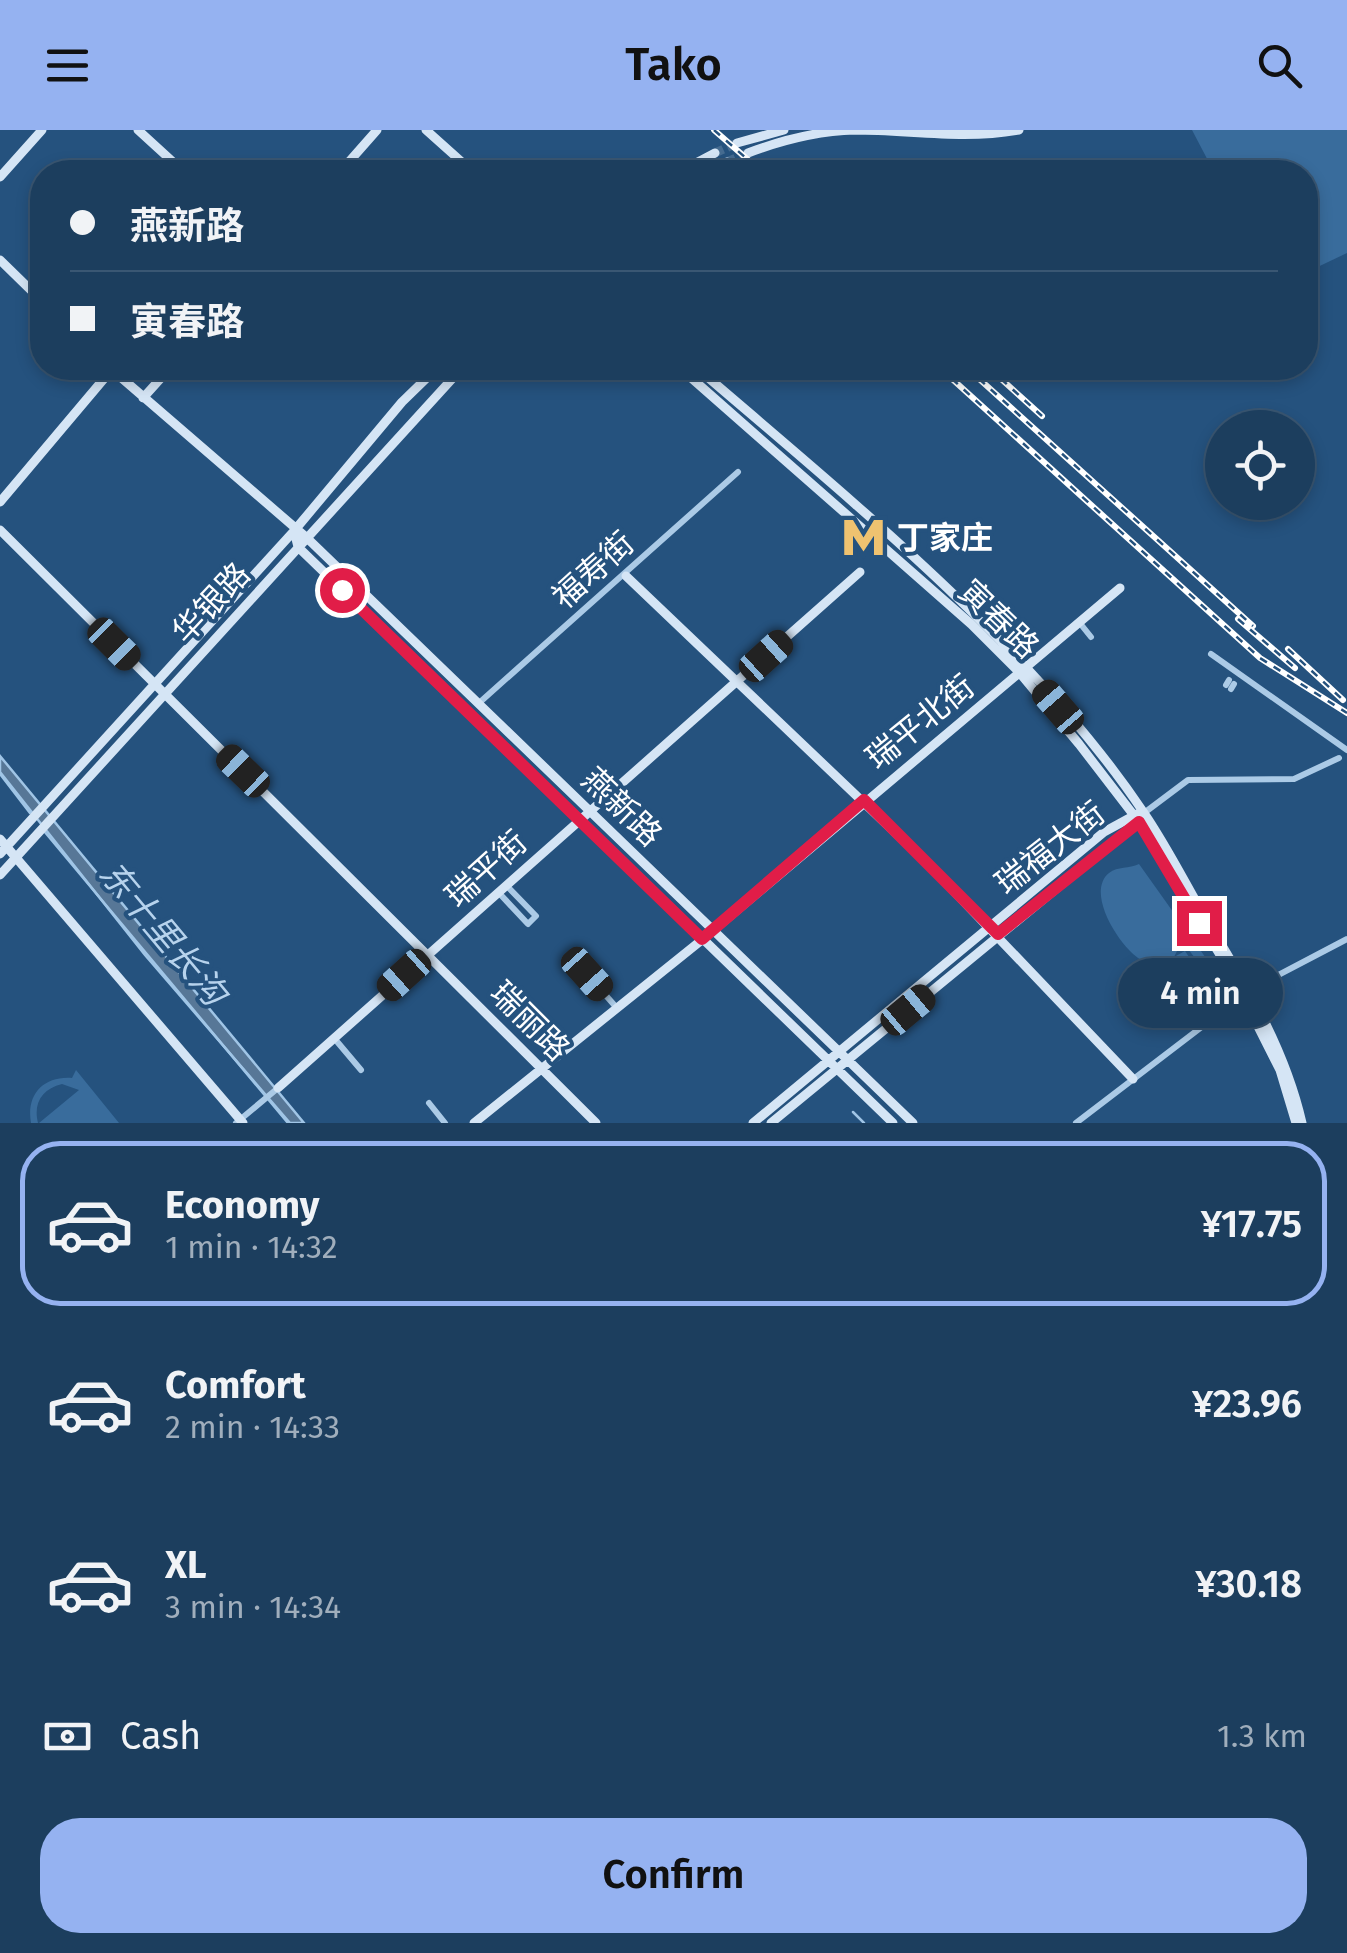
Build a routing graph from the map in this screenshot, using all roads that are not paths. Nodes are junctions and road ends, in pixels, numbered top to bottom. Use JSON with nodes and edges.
{"nodes":[{"id":1,"x":42,"y":130,"type":"edge"},
{"id":2,"x":138,"y":130,"type":"edge"},
{"id":3,"x":377,"y":130,"type":"edge"},
{"id":4,"x":426,"y":130,"type":"edge"},
{"id":5,"x":784,"y":130,"type":"edge"},
{"id":6,"x":1019,"y":130,"type":"edge"},
{"id":7,"x":928,"y":132,"type":"edge"},
{"id":8,"x":737,"y":143,"type":"tunnel mouth"},
{"id":9,"x":715,"y":153,"type":"tunnel mouth"},
{"id":10,"x":748,"y":153,"type":"tunnel mouth"},
{"id":11,"x":171,"y":160,"type":"edge"},
{"id":12,"x":351,"y":160,"type":"edge"},
{"id":13,"x":460,"y":160,"type":"edge"},
{"id":14,"x":702,"y":160,"type":"edge"},
{"id":15,"x":0,"y":177,"type":"edge"},
{"id":16,"x":0,"y":260,"type":"edge"},
{"id":17,"x":30,"y":289,"type":"edge"},
{"id":18,"x":101,"y":380,"type":"edge"},
{"id":19,"x":124,"y":380,"type":"edge"},
{"id":20,"x":159,"y":380,"type":"edge"},
{"id":21,"x":425,"y":380,"type":"edge"},
{"id":22,"x":451,"y":380,"type":"edge"},
{"id":23,"x":694,"y":380,"type":"edge"},
{"id":24,"x":711,"y":380,"type":"edge"},
{"id":25,"x":143,"y":398,"type":"junction"},
{"id":26,"x":738,"y":472,"type":"dead end"},
{"id":27,"x":0,"y":502,"type":"edge"},
{"id":28,"x":0,"y":530,"type":"edge"},
{"id":29,"x":294,"y":530,"type":"junction"},
{"id":30,"x":307,"y":538,"type":"junction"},
{"id":31,"x":298,"y":546,"type":"junction"},
{"id":32,"x":860,"y":572,"type":"dead end"},
{"id":33,"x":626,"y":576,"type":"junction"},
{"id":34,"x":1120,"y":588,"type":"dead end"},
{"id":35,"x":1079,"y":622,"type":"junction"},
{"id":36,"x":1091,"y":636,"type":"dead end"},
{"id":37,"x":1211,"y":654,"type":"dead end"},
{"id":38,"x":1022,"y":670,"type":"junction"},
{"id":39,"x":740,"y":681,"type":"junction"},
{"id":40,"x":154,"y":684,"type":"junction"},
{"id":41,"x":163,"y":692,"type":"junction"},
{"id":42,"x":479,"y":704,"type":"junction"},
{"id":43,"x":1347,"y":750,"type":"edge"},
{"id":44,"x":1339,"y":758,"type":"dead end"},
{"id":45,"x":864,"y":800,"type":"junction"},
{"id":46,"x":588,"y":811,"type":"junction"},
{"id":47,"x":1139,"y":817,"type":"junction"},
{"id":48,"x":578,"y":820,"type":"junction"},
{"id":49,"x":2,"y":847,"type":"edge"},
{"id":50,"x":17,"y":858,"type":"junction"},
{"id":51,"x":0,"y":875,"type":"edge"},
{"id":52,"x":502,"y":888,"type":"junction"},
{"id":53,"x":712,"y":927,"type":"junction"},
{"id":54,"x":994,"y":930,"type":"junction"},
{"id":55,"x":702,"y":939,"type":"junction"},
{"id":56,"x":1347,"y":939,"type":"edge"},
{"id":57,"x":429,"y":954,"type":"junction"},
{"id":58,"x":587,"y":974,"type":"dead end"},
{"id":59,"x":1246,"y":993,"type":"junction"},
{"id":60,"x":616,"y":1007,"type":"junction"},
{"id":61,"x":334,"y":1038,"type":"junction"},
{"id":62,"x":840,"y":1052,"type":"junction"},
{"id":63,"x":829,"y":1060,"type":"junction"},
{"id":64,"x":848,"y":1060,"type":"junction"},
{"id":65,"x":541,"y":1067,"type":"junction"},
{"id":66,"x":838,"y":1069,"type":"junction"},
{"id":67,"x":361,"y":1070,"type":"dead end"},
{"id":68,"x":1133,"y":1079,"type":"junction"},
{"id":69,"x":278,"y":1088,"type":"joint"},
{"id":70,"x":429,"y":1103,"type":"dead end"},
{"id":71,"x":240,"y":1122,"type":"edge"},
{"id":72,"x":445,"y":1123,"type":"edge"},
{"id":73,"x":474,"y":1123,"type":"edge"},
{"id":74,"x":596,"y":1123,"type":"edge"},
{"id":75,"x":754,"y":1123,"type":"edge"},
{"id":76,"x":771,"y":1123,"type":"edge"},
{"id":77,"x":892,"y":1123,"type":"edge"},
{"id":78,"x":913,"y":1123,"type":"edge"},
{"id":79,"x":1076,"y":1123,"type":"edge"},
{"id":80,"x":1299,"y":1123,"type":"edge"}],
"edges":[{"from":1,"to":15,"type":"street"},
{"from":2,"to":11,"type":"street"},
{"from":3,"to":12,"type":"street"},
{"from":4,"to":13,"type":"street"},
{"from":5,"to":8,"type":"street"},
{"from":6,"to":7,"type":"street"},
{"from":7,"to":10,"type":"street"},
{"from":9,"to":14,"type":"street"},
{"from":16,"to":17,"type":"street"},
{"from":18,"to":27,"type":"street"},
{"from":19,"to":25,"type":"street","name":"燕新路"},
{"from":20,"to":25,"type":"street"},
{"from":21,"to":29,"type":"street","name":"华银路"},
{"from":22,"to":30,"type":"street","name":"华银路"},
{"from":23,"to":38,"type":"street","name":"寅春路"},
{"from":24,"to":38,"type":"street","name":"寅春路"},
{"from":25,"to":29,"type":"street","name":"燕新路"},
{"from":26,"to":33,"type":"street","name":"福寿街"},
{"from":28,"to":40,"type":"street","name":"瑞丽路"},
{"from":29,"to":30,"type":"street","name":"燕新路"},
{"from":29,"to":31,"type":"street"},
{"from":29,"to":40,"type":"street","name":"华银路"},
{"from":30,"to":31,"type":"street","name":"华银路"},
{"from":30,"to":42,"type":"street","name":"燕新路"},
{"from":31,"to":41,"type":"street","name":"华银路"},
{"from":31,"to":48,"type":"street","name":"燕新路"},
{"from":32,"to":39,"type":"street","name":"瑞平街"},
{"from":33,"to":39,"type":"street"},
{"from":33,"to":42,"type":"street","name":"福寿街"},
{"from":34,"to":35,"type":"street","name":"瑞平北街"},
{"from":35,"to":36,"type":"street"},
{"from":35,"to":38,"type":"street","name":"瑞平北街"},
{"from":37,"to":43,"type":"street"},
{"from":38,"to":45,"type":"street","name":"瑞平北街"},
{"from":38,"to":47,"type":"street","name":"寅春路"},
{"from":39,"to":45,"type":"street"},
{"from":39,"to":46,"type":"street","name":"瑞平街"},
{"from":40,"to":41,"type":"street","name":"瑞丽路"},
{"from":40,"to":49,"type":"street","name":"华银路"},
{"from":41,"to":50,"type":"street","name":"华银路"},
{"from":41,"to":57,"type":"street","name":"瑞丽路"},
{"from":42,"to":46,"type":"street","name":"燕新路"},
{"from":44,"to":47,"type":"street"},
{"from":45,"to":53,"type":"street","name":"瑞平北街"},
{"from":45,"to":54,"type":"street"},
{"from":46,"to":48,"type":"street","name":"瑞平街"},
{"from":46,"to":53,"type":"street","name":"燕新路"},
{"from":47,"to":54,"type":"street","name":"瑞福大街"},
{"from":47,"to":59,"type":"street","name":"寅春路"},
{"from":48,"to":52,"type":"street","name":"瑞平街"},
{"from":48,"to":55,"type":"street","name":"燕新路"},
{"from":49,"to":50,"type":"street"},
{"from":50,"to":51,"type":"street","name":"华银路"},
{"from":50,"to":71,"type":"street"},
{"from":52,"to":52,"type":"street"},
{"from":52,"to":57,"type":"street","name":"瑞平街"},
{"from":53,"to":55,"type":"street","name":"瑞平北街"},
{"from":53,"to":62,"type":"street","name":"燕新路"},
{"from":54,"to":62,"type":"street","name":"瑞福大街"},
{"from":54,"to":64,"type":"street","name":"瑞福大街"},
{"from":54,"to":68,"type":"street"},
{"from":55,"to":60,"type":"street","name":"瑞平北街"},
{"from":55,"to":63,"type":"street","name":"燕新路"},
{"from":56,"to":59,"type":"street"},
{"from":57,"to":61,"type":"street","name":"瑞平街"},
{"from":57,"to":65,"type":"street","name":"瑞丽路"},
{"from":58,"to":60,"type":"street"},
{"from":59,"to":68,"type":"street"},
{"from":59,"to":80,"type":"street","name":"寅春路"},
{"from":60,"to":65,"type":"street","name":"瑞平北街"},
{"from":61,"to":67,"type":"street"},
{"from":61,"to":69,"type":"street","name":"瑞平街"},
{"from":62,"to":63,"type":"street","name":"瑞福大街"},
{"from":62,"to":64,"type":"street","name":"燕新路"},
{"from":63,"to":66,"type":"street","name":"燕新路"},
{"from":63,"to":75,"type":"street","name":"瑞福大街"},
{"from":64,"to":66,"type":"street","name":"瑞福大街"},
{"from":64,"to":78,"type":"street","name":"燕新路"},
{"from":65,"to":73,"type":"street","name":"瑞平北街"},
{"from":65,"to":74,"type":"street","name":"瑞丽路"},
{"from":66,"to":76,"type":"street","name":"瑞福大街"},
{"from":66,"to":77,"type":"street","name":"燕新路"},
{"from":68,"to":79,"type":"street"},
{"from":69,"to":71,"type":"street","name":"瑞平街"},
{"from":70,"to":72,"type":"street"}]}
